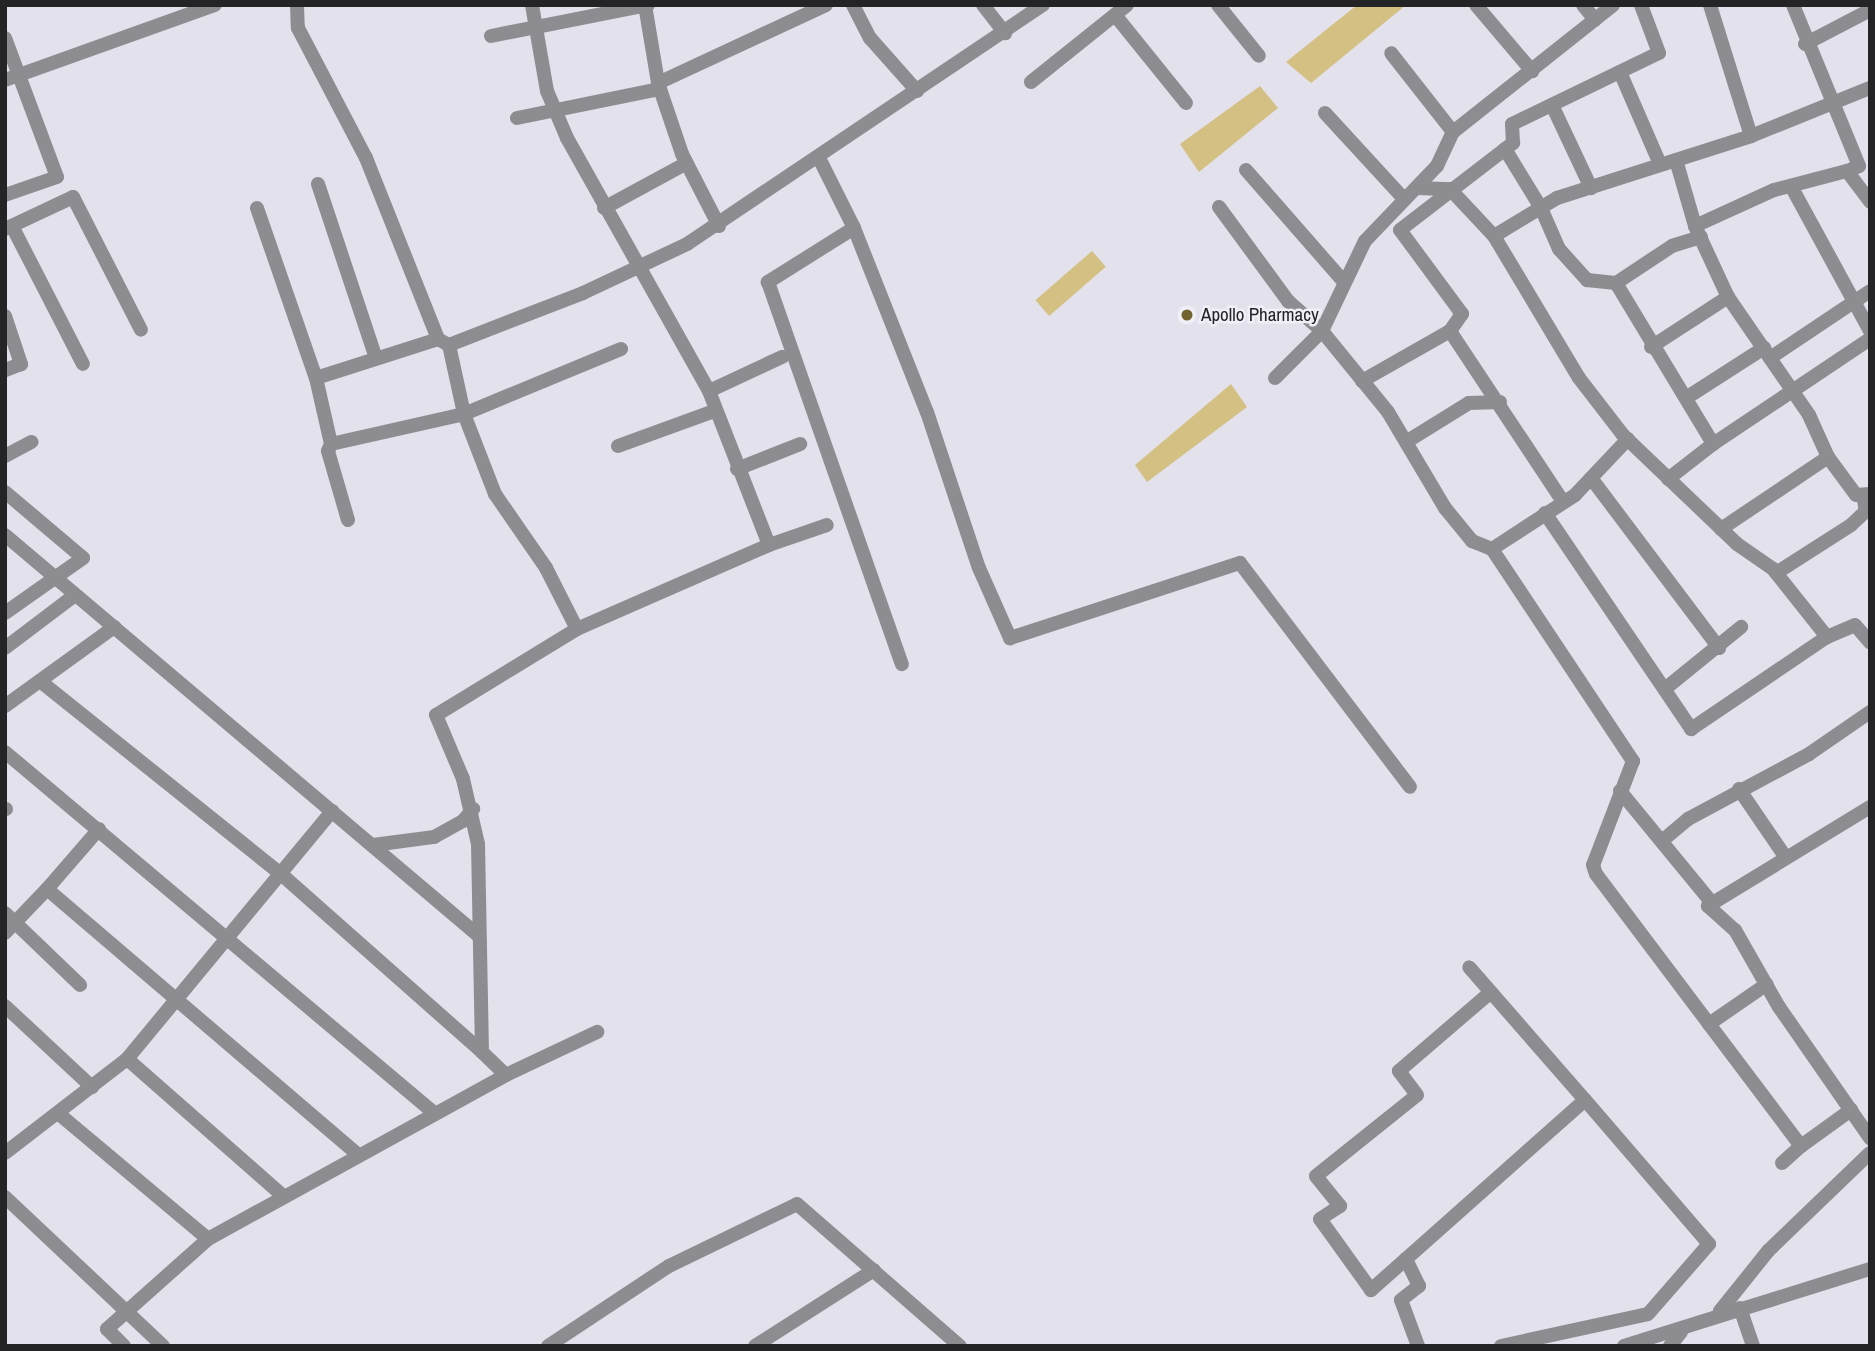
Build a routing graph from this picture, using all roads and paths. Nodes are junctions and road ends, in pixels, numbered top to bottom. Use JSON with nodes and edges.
{"nodes":[{"id":1,"x":215,"y":5,"type":"edge"},
{"id":2,"x":297,"y":5,"type":"edge"},
{"id":3,"x":532,"y":5,"type":"edge"},
{"id":4,"x":826,"y":5,"type":"edge"},
{"id":5,"x":853,"y":5,"type":"edge"},
{"id":6,"x":983,"y":5,"type":"edge"},
{"id":7,"x":1043,"y":5,"type":"edge"},
{"id":8,"x":1218,"y":5,"type":"edge"},
{"id":9,"x":1476,"y":5,"type":"edge"},
{"id":10,"x":1583,"y":5,"type":"edge"},
{"id":11,"x":1613,"y":5,"type":"edge"},
{"id":12,"x":1641,"y":5,"type":"edge"},
{"id":13,"x":1710,"y":5,"type":"edge"},
{"id":14,"x":1793,"y":5,"type":"edge"},
{"id":15,"x":646,"y":6,"type":"edge"},
{"id":16,"x":1121,"y":10,"type":"edge"},
{"id":17,"x":1870,"y":10,"type":"edge"},
{"id":18,"x":1595,"y":20,"type":"junction"},
{"id":19,"x":537,"y":28,"type":"junction"},
{"id":20,"x":1005,"y":33,"type":"junction"},
{"id":21,"x":491,"y":36,"type":"dead end"},
{"id":22,"x":5,"y":38,"type":"edge"},
{"id":23,"x":1805,"y":44,"type":"junction"},
{"id":24,"x":1391,"y":53,"type":"dead end"},
{"id":25,"x":1259,"y":56,"type":"dead end"},
{"id":26,"x":1532,"y":71,"type":"junction"},
{"id":27,"x":1620,"y":72,"type":"junction"},
{"id":28,"x":12,"y":77,"type":"edge"},
{"id":29,"x":1031,"y":82,"type":"dead end"},
{"id":30,"x":659,"y":86,"type":"junction"},
{"id":31,"x":1870,"y":88,"type":"edge"},
{"id":32,"x":917,"y":91,"type":"junction"},
{"id":33,"x":1186,"y":103,"type":"dead end"},
{"id":34,"x":1552,"y":104,"type":"junction"},
{"id":35,"x":1831,"y":105,"type":"junction"},
{"id":36,"x":555,"y":108,"type":"junction"},
{"id":37,"x":1325,"y":113,"type":"dead end"},
{"id":38,"x":517,"y":118,"type":"dead end"},
{"id":39,"x":1453,"y":132,"type":"junction"},
{"id":40,"x":1751,"y":136,"type":"junction"},
{"id":41,"x":1505,"y":149,"type":"junction"},
{"id":42,"x":819,"y":158,"type":"junction"},
{"id":43,"x":1676,"y":160,"type":"junction"},
{"id":44,"x":687,"y":163,"type":"junction"},
{"id":45,"x":1660,"y":164,"type":"junction"},
{"id":46,"x":1858,"y":166,"type":"edge"},
{"id":47,"x":1246,"y":170,"type":"dead end"},
{"id":48,"x":318,"y":184,"type":"dead end"},
{"id":49,"x":1791,"y":186,"type":"junction"},
{"id":50,"x":1417,"y":188,"type":"junction"},
{"id":51,"x":1591,"y":188,"type":"junction"},
{"id":52,"x":1450,"y":189,"type":"junction"},
{"id":53,"x":5,"y":195,"type":"edge"},
{"id":54,"x":1404,"y":199,"type":"junction"},
{"id":55,"x":1870,"y":202,"type":"edge"},
{"id":56,"x":1219,"y":206,"type":"dead end"},
{"id":57,"x":257,"y":208,"type":"dead end"},
{"id":58,"x":604,"y":208,"type":"junction"},
{"id":59,"x":1541,"y":208,"type":"junction"},
{"id":60,"x":1381,"y":223,"type":"junction"},
{"id":61,"x":719,"y":226,"type":"junction"},
{"id":62,"x":9,"y":227,"type":"edge"},
{"id":63,"x":854,"y":228,"type":"junction"},
{"id":64,"x":1400,"y":229,"type":"junction"},
{"id":65,"x":1698,"y":232,"type":"junction"},
{"id":66,"x":1494,"y":236,"type":"junction"},
{"id":67,"x":639,"y":268,"type":"junction"},
{"id":68,"x":1344,"y":282,"type":"junction"},
{"id":69,"x":1616,"y":283,"type":"junction"},
{"id":70,"x":1870,"y":291,"type":"edge"},
{"id":71,"x":1728,"y":297,"type":"junction"},
{"id":72,"x":1850,"y":302,"type":"junction"},
{"id":73,"x":5,"y":316,"type":"edge"},
{"id":74,"x":141,"y":330,"type":"dead end"},
{"id":75,"x":1322,"y":331,"type":"junction"},
{"id":76,"x":1450,"y":331,"type":"junction"},
{"id":77,"x":1870,"y":331,"type":"edge"},
{"id":78,"x":1870,"y":339,"type":"edge"},
{"id":79,"x":443,"y":342,"type":"junction"},
{"id":80,"x":1651,"y":346,"type":"junction"},
{"id":81,"x":621,"y":349,"type":"dead end"},
{"id":82,"x":1767,"y":353,"type":"junction"},
{"id":83,"x":782,"y":357,"type":"dead end"},
{"id":84,"x":376,"y":358,"type":"junction"},
{"id":85,"x":83,"y":364,"type":"dead end"},
{"id":86,"x":5,"y":370,"type":"edge"},
{"id":87,"x":316,"y":378,"type":"junction"},
{"id":88,"x":1275,"y":378,"type":"dead end"},
{"id":89,"x":1363,"y":381,"type":"junction"},
{"id":90,"x":709,"y":391,"type":"junction"},
{"id":91,"x":1793,"y":393,"type":"junction"},
{"id":92,"x":1686,"y":398,"type":"junction"},
{"id":93,"x":1500,"y":402,"type":"junction"},
{"id":94,"x":714,"y":411,"type":"junction"},
{"id":95,"x":464,"y":414,"type":"junction"},
{"id":96,"x":1628,"y":439,"type":"junction"},
{"id":97,"x":31,"y":442,"type":"dead end"},
{"id":98,"x":1406,"y":442,"type":"junction"},
{"id":99,"x":331,"y":444,"type":"junction"},
{"id":100,"x":800,"y":444,"type":"dead end"},
{"id":101,"x":1713,"y":444,"type":"junction"},
{"id":102,"x":618,"y":446,"type":"dead end"},
{"id":103,"x":5,"y":456,"type":"edge"},
{"id":104,"x":1828,"y":457,"type":"junction"},
{"id":105,"x":737,"y":468,"type":"junction"},
{"id":106,"x":1591,"y":478,"type":"junction"},
{"id":107,"x":1668,"y":479,"type":"junction"},
{"id":108,"x":5,"y":492,"type":"edge"},
{"id":109,"x":1866,"y":495,"type":"edge"},
{"id":110,"x":1563,"y":502,"type":"junction"},
{"id":111,"x":1545,"y":513,"type":"junction"},
{"id":112,"x":348,"y":520,"type":"dead end"},
{"id":113,"x":827,"y":525,"type":"dead end"},
{"id":114,"x":1721,"y":529,"type":"junction"},
{"id":115,"x":5,"y":535,"type":"edge"},
{"id":116,"x":769,"y":545,"type":"junction"},
{"id":117,"x":1492,"y":550,"type":"junction"},
{"id":118,"x":1776,"y":573,"type":"junction"},
{"id":119,"x":55,"y":579,"type":"junction"},
{"id":120,"x":75,"y":595,"type":"junction"},
{"id":121,"x":5,"y":613,"type":"edge"},
{"id":122,"x":114,"y":627,"type":"junction"},
{"id":123,"x":1741,"y":627,"type":"dead end"},
{"id":124,"x":577,"y":629,"type":"junction"},
{"id":125,"x":1827,"y":637,"type":"junction"},
{"id":126,"x":1870,"y":642,"type":"edge"},
{"id":127,"x":5,"y":648,"type":"edge"},
{"id":128,"x":1719,"y":648,"type":"junction"},
{"id":129,"x":902,"y":664,"type":"dead end"},
{"id":130,"x":40,"y":681,"type":"junction"},
{"id":131,"x":1666,"y":688,"type":"junction"},
{"id":132,"x":5,"y":706,"type":"edge"},
{"id":133,"x":1870,"y":712,"type":"edge"},
{"id":134,"x":5,"y":752,"type":"edge"},
{"id":135,"x":1410,"y":787,"type":"dead end"},
{"id":136,"x":1739,"y":789,"type":"junction"},
{"id":137,"x":1620,"y":790,"type":"junction"},
{"id":138,"x":1870,"y":807,"type":"edge"},
{"id":139,"x":472,"y":808,"type":"junction"},
{"id":140,"x":332,"y":811,"type":"junction"},
{"id":141,"x":99,"y":829,"type":"junction"},
{"id":142,"x":1663,"y":840,"type":"junction"},
{"id":143,"x":373,"y":845,"type":"junction"},
{"id":144,"x":1786,"y":858,"type":"junction"},
{"id":145,"x":281,"y":874,"type":"junction"},
{"id":146,"x":47,"y":889,"type":"junction"},
{"id":147,"x":1712,"y":903,"type":"junction"},
{"id":148,"x":8,"y":923,"type":"edge"},
{"id":149,"x":479,"y":936,"type":"junction"},
{"id":150,"x":228,"y":938,"type":"junction"},
{"id":151,"x":1469,"y":967,"type":"dead end"},
{"id":152,"x":1767,"y":984,"type":"junction"},
{"id":153,"x":80,"y":985,"type":"dead end"},
{"id":154,"x":1491,"y":992,"type":"junction"},
{"id":155,"x":178,"y":996,"type":"junction"},
{"id":156,"x":5,"y":1006,"type":"edge"},
{"id":157,"x":1709,"y":1024,"type":"junction"},
{"id":158,"x":597,"y":1032,"type":"dead end"},
{"id":159,"x":482,"y":1052,"type":"junction"},
{"id":160,"x":127,"y":1059,"type":"junction"},
{"id":161,"x":506,"y":1075,"type":"junction"},
{"id":162,"x":92,"y":1087,"type":"junction"},
{"id":163,"x":1585,"y":1100,"type":"junction"},
{"id":164,"x":1851,"y":1110,"type":"junction"},
{"id":165,"x":433,"y":1112,"type":"junction"},
{"id":166,"x":59,"y":1114,"type":"junction"},
{"id":167,"x":1870,"y":1138,"type":"edge"},
{"id":168,"x":1801,"y":1146,"type":"junction"},
{"id":169,"x":5,"y":1153,"type":"edge"},
{"id":170,"x":1870,"y":1153,"type":"edge"},
{"id":171,"x":357,"y":1154,"type":"junction"},
{"id":172,"x":1782,"y":1163,"type":"dead end"},
{"id":173,"x":282,"y":1195,"type":"junction"},
{"id":174,"x":5,"y":1197,"type":"edge"},
{"id":175,"x":208,"y":1239,"type":"junction"},
{"id":176,"x":1406,"y":1259,"type":"junction"},
{"id":177,"x":1870,"y":1269,"type":"edge"},
{"id":178,"x":874,"y":1270,"type":"junction"},
{"id":179,"x":1740,"y":1308,"type":"junction"},
{"id":180,"x":126,"y":1311,"type":"junction"},
{"id":181,"x":1717,"y":1314,"type":"junction"},
{"id":182,"x":1681,"y":1332,"type":"junction"},
{"id":183,"x":124,"y":1346,"type":"edge"},
{"id":184,"x":163,"y":1346,"type":"edge"},
{"id":185,"x":548,"y":1346,"type":"edge"},
{"id":186,"x":755,"y":1346,"type":"edge"},
{"id":187,"x":960,"y":1346,"type":"edge"},
{"id":188,"x":1418,"y":1346,"type":"edge"},
{"id":189,"x":1501,"y":1346,"type":"edge"},
{"id":190,"x":1624,"y":1346,"type":"edge"},
{"id":191,"x":1670,"y":1346,"type":"edge"},
{"id":192,"x":1753,"y":1346,"type":"edge"}],
"edges":[{"from":1,"to":28,"type":"street"},
{"from":2,"to":79,"type":"street"},
{"from":3,"to":19,"type":"street"},
{"from":4,"to":30,"type":"street"},
{"from":5,"to":32,"type":"street"},
{"from":6,"to":20,"type":"street"},
{"from":7,"to":20,"type":"street"},
{"from":8,"to":25,"type":"street"},
{"from":9,"to":26,"type":"street"},
{"from":10,"to":18,"type":"street"},
{"from":11,"to":18,"type":"street"},
{"from":12,"to":27,"type":"street"},
{"from":13,"to":40,"type":"street"},
{"from":14,"to":23,"type":"street"},
{"from":15,"to":19,"type":"street"},
{"from":15,"to":30,"type":"street"},
{"from":16,"to":29,"type":"street"},
{"from":16,"to":33,"type":"street"},
{"from":17,"to":23,"type":"street"},
{"from":18,"to":26,"type":"street"},
{"from":19,"to":21,"type":"street"},
{"from":19,"to":36,"type":"street"},
{"from":20,"to":32,"type":"street"},
{"from":22,"to":28,"type":"street"},
{"from":23,"to":35,"type":"street"},
{"from":24,"to":39,"type":"street"},
{"from":26,"to":39,"type":"street"},
{"from":27,"to":34,"type":"street"},
{"from":27,"to":45,"type":"street"},
{"from":28,"to":53,"type":"street"},
{"from":30,"to":36,"type":"street"},
{"from":30,"to":44,"type":"street"},
{"from":31,"to":35,"type":"street"},
{"from":32,"to":42,"type":"street"},
{"from":34,"to":41,"type":"street"},
{"from":34,"to":51,"type":"street"},
{"from":35,"to":40,"type":"street"},
{"from":35,"to":46,"type":"street"},
{"from":36,"to":38,"type":"street"},
{"from":36,"to":58,"type":"street"},
{"from":37,"to":54,"type":"street"},
{"from":39,"to":50,"type":"street"},
{"from":40,"to":43,"type":"street"},
{"from":41,"to":52,"type":"street"},
{"from":41,"to":59,"type":"street"},
{"from":42,"to":61,"type":"street"},
{"from":42,"to":63,"type":"street"},
{"from":43,"to":45,"type":"street"},
{"from":43,"to":65,"type":"street"},
{"from":44,"to":58,"type":"street"},
{"from":44,"to":61,"type":"street"},
{"from":45,"to":51,"type":"street"},
{"from":46,"to":49,"type":"street"},
{"from":46,"to":55,"type":"street"},
{"from":47,"to":68,"type":"street"},
{"from":48,"to":84,"type":"street"},
{"from":49,"to":65,"type":"street"},
{"from":49,"to":72,"type":"street"},
{"from":50,"to":52,"type":"street"},
{"from":50,"to":54,"type":"street"},
{"from":51,"to":59,"type":"street"},
{"from":52,"to":64,"type":"street"},
{"from":52,"to":66,"type":"street"},
{"from":54,"to":60,"type":"street"},
{"from":56,"to":75,"type":"street"},
{"from":57,"to":87,"type":"street"},
{"from":58,"to":67,"type":"street"},
{"from":59,"to":66,"type":"street"},
{"from":59,"to":69,"type":"street"},
{"from":60,"to":64,"type":"street"},
{"from":60,"to":68,"type":"street"},
{"from":61,"to":67,"type":"street"},
{"from":62,"to":74,"type":"street"},
{"from":62,"to":85,"type":"street"},
{"from":63,"to":129,"type":"street"},
{"from":63,"to":135,"type":"street"},
{"from":64,"to":76,"type":"street"},
{"from":65,"to":69,"type":"street"},
{"from":65,"to":71,"type":"street"},
{"from":66,"to":96,"type":"street"},
{"from":67,"to":79,"type":"street"},
{"from":67,"to":90,"type":"street"},
{"from":68,"to":75,"type":"street"},
{"from":69,"to":80,"type":"street"},
{"from":70,"to":72,"type":"street"},
{"from":71,"to":80,"type":"street"},
{"from":71,"to":82,"type":"street"},
{"from":72,"to":77,"type":"street"},
{"from":72,"to":82,"type":"street"},
{"from":73,"to":86,"type":"street"},
{"from":75,"to":88,"type":"street"},
{"from":75,"to":89,"type":"street"},
{"from":76,"to":89,"type":"street"},
{"from":76,"to":93,"type":"street"},
{"from":78,"to":91,"type":"street"},
{"from":79,"to":84,"type":"street"},
{"from":79,"to":95,"type":"street"},
{"from":80,"to":92,"type":"street"},
{"from":81,"to":95,"type":"street"},
{"from":82,"to":91,"type":"street"},
{"from":82,"to":92,"type":"street"},
{"from":83,"to":90,"type":"street"},
{"from":84,"to":87,"type":"street"},
{"from":87,"to":99,"type":"street"},
{"from":89,"to":98,"type":"street"},
{"from":90,"to":94,"type":"street"},
{"from":91,"to":101,"type":"street"},
{"from":91,"to":104,"type":"street"},
{"from":92,"to":101,"type":"street"},
{"from":93,"to":98,"type":"street"},
{"from":93,"to":110,"type":"street"},
{"from":94,"to":102,"type":"street"},
{"from":94,"to":105,"type":"street"},
{"from":95,"to":99,"type":"street"},
{"from":95,"to":124,"type":"street"},
{"from":96,"to":106,"type":"street"},
{"from":96,"to":107,"type":"street"},
{"from":97,"to":103,"type":"street"},
{"from":98,"to":117,"type":"street"},
{"from":99,"to":112,"type":"street"},
{"from":100,"to":105,"type":"street"},
{"from":101,"to":107,"type":"street"},
{"from":104,"to":109,"type":"street"},
{"from":104,"to":114,"type":"street"},
{"from":105,"to":116,"type":"street"},
{"from":106,"to":110,"type":"street"},
{"from":106,"to":128,"type":"street"},
{"from":107,"to":114,"type":"street"},
{"from":108,"to":119,"type":"street"},
{"from":109,"to":118,"type":"street"},
{"from":110,"to":111,"type":"street"},
{"from":111,"to":117,"type":"street"},
{"from":111,"to":131,"type":"street"},
{"from":113,"to":116,"type":"street"},
{"from":114,"to":118,"type":"street"},
{"from":115,"to":119,"type":"street"},
{"from":116,"to":124,"type":"street"},
{"from":117,"to":137,"type":"street"},
{"from":118,"to":125,"type":"street"},
{"from":119,"to":120,"type":"street"},
{"from":119,"to":121,"type":"street"},
{"from":120,"to":122,"type":"street"},
{"from":120,"to":127,"type":"street"},
{"from":122,"to":130,"type":"street"},
{"from":122,"to":140,"type":"street"},
{"from":123,"to":128,"type":"street"},
{"from":124,"to":139,"type":"street"},
{"from":125,"to":126,"type":"street"},
{"from":125,"to":131,"type":"street"},
{"from":128,"to":131,"type":"street"},
{"from":130,"to":132,"type":"street"},
{"from":130,"to":145,"type":"street"},
{"from":133,"to":136,"type":"street"},
{"from":134,"to":141,"type":"street"},
{"from":136,"to":142,"type":"street"},
{"from":136,"to":144,"type":"street"},
{"from":137,"to":142,"type":"street"},
{"from":137,"to":157,"type":"street"},
{"from":138,"to":144,"type":"street"},
{"from":139,"to":143,"type":"street"},
{"from":139,"to":149,"type":"street"},
{"from":140,"to":143,"type":"street"},
{"from":140,"to":145,"type":"street"},
{"from":141,"to":146,"type":"street"},
{"from":141,"to":150,"type":"street"},
{"from":142,"to":147,"type":"street"},
{"from":143,"to":149,"type":"street"},
{"from":144,"to":147,"type":"street"},
{"from":145,"to":150,"type":"street"},
{"from":145,"to":159,"type":"street"},
{"from":146,"to":148,"type":"street"},
{"from":146,"to":155,"type":"street"},
{"from":147,"to":152,"type":"street"},
{"from":148,"to":153,"type":"street"},
{"from":149,"to":159,"type":"street"},
{"from":150,"to":155,"type":"street"},
{"from":150,"to":165,"type":"street"},
{"from":151,"to":154,"type":"street"},
{"from":152,"to":157,"type":"street"},
{"from":152,"to":164,"type":"street"},
{"from":154,"to":163,"type":"street"},
{"from":154,"to":176,"type":"street"},
{"from":155,"to":160,"type":"street"},
{"from":155,"to":171,"type":"street"},
{"from":156,"to":162,"type":"street"},
{"from":157,"to":168,"type":"street"},
{"from":158,"to":161,"type":"street"},
{"from":159,"to":161,"type":"street"},
{"from":160,"to":162,"type":"street"},
{"from":160,"to":173,"type":"street"},
{"from":161,"to":165,"type":"street"},
{"from":162,"to":166,"type":"street"},
{"from":163,"to":176,"type":"street"},
{"from":163,"to":189,"type":"street"},
{"from":164,"to":167,"type":"street"},
{"from":164,"to":168,"type":"street"},
{"from":165,"to":171,"type":"street"},
{"from":166,"to":169,"type":"street"},
{"from":166,"to":175,"type":"street"},
{"from":168,"to":172,"type":"street"},
{"from":170,"to":181,"type":"street"},
{"from":171,"to":173,"type":"street"},
{"from":173,"to":175,"type":"street"},
{"from":174,"to":180,"type":"street"},
{"from":175,"to":180,"type":"street"},
{"from":176,"to":188,"type":"street"},
{"from":177,"to":179,"type":"street"},
{"from":178,"to":185,"type":"street"},
{"from":178,"to":186,"type":"street"},
{"from":178,"to":187,"type":"street"},
{"from":179,"to":181,"type":"street"},
{"from":179,"to":192,"type":"street"},
{"from":180,"to":183,"type":"street"},
{"from":180,"to":184,"type":"street"},
{"from":181,"to":182,"type":"street"},
{"from":182,"to":190,"type":"street"},
{"from":182,"to":191,"type":"street"}]}
